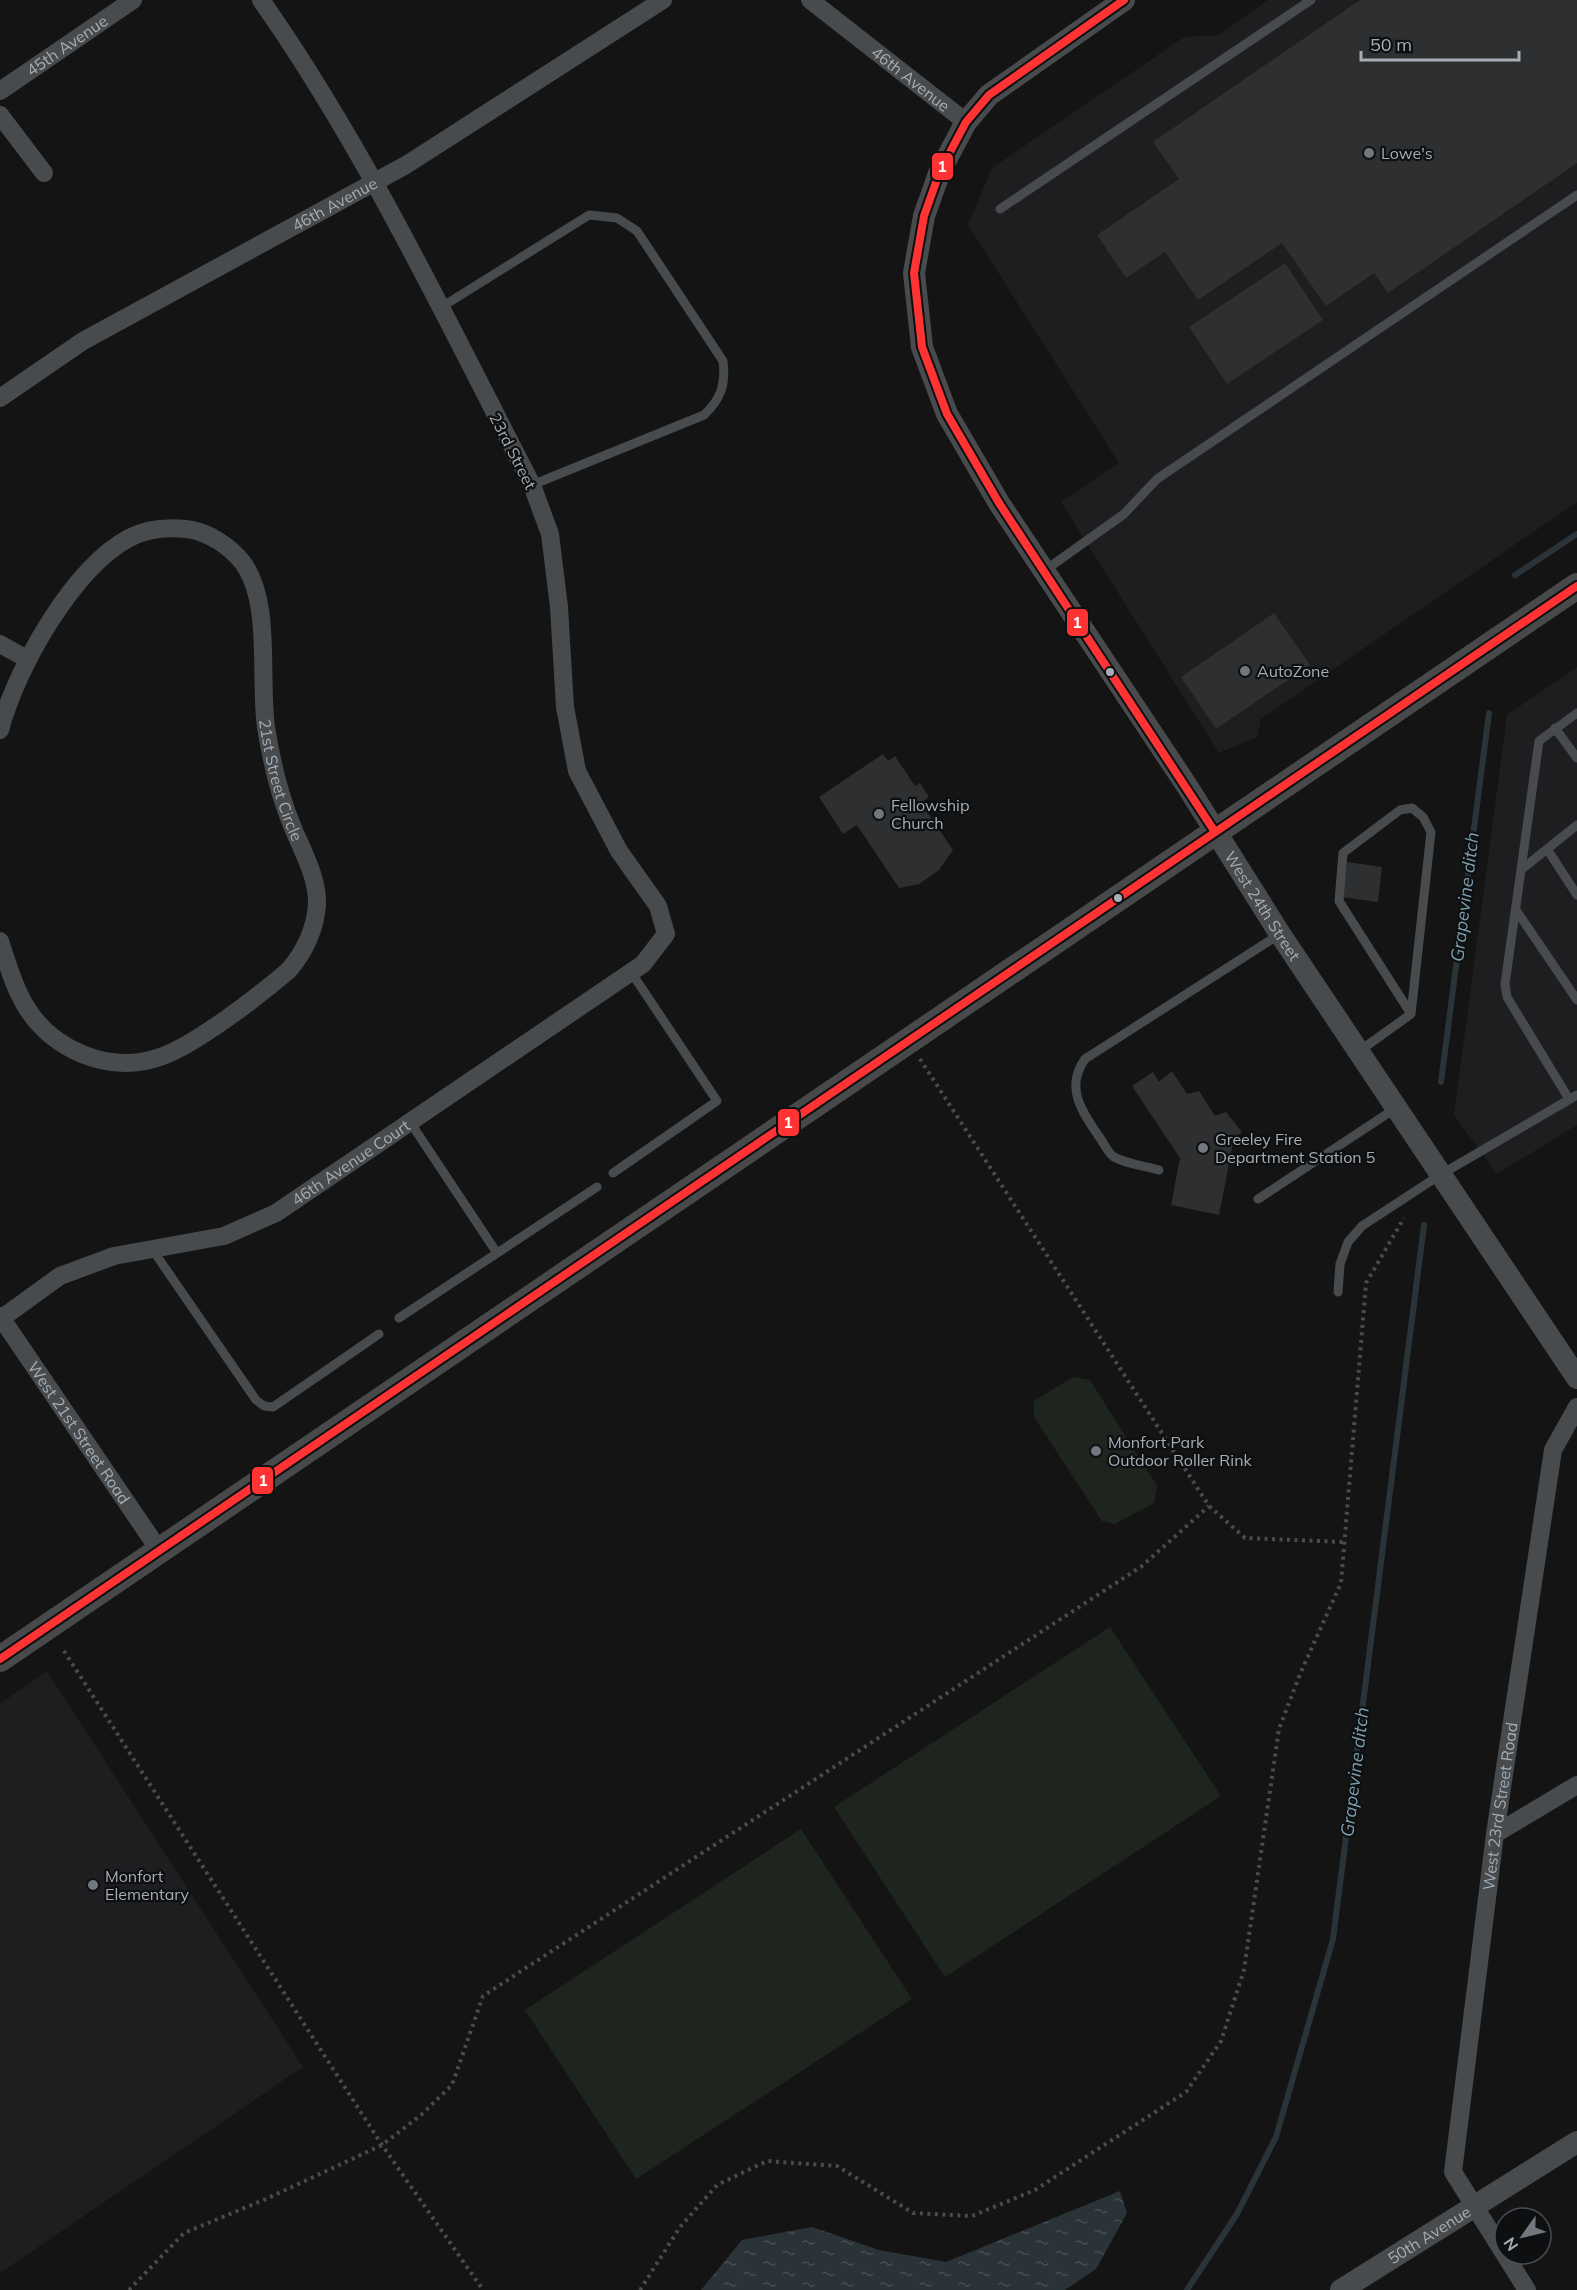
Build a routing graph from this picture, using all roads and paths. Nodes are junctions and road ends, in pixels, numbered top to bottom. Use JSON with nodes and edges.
{"nodes":[{"id":1,"x":133,"y":0,"type":"edge"},
{"id":2,"x":261,"y":0,"type":"edge"},
{"id":3,"x":663,"y":0,"type":"edge"},
{"id":4,"x":810,"y":0,"type":"edge"},
{"id":5,"x":1124,"y":0,"type":"edge"},
{"id":6,"x":1311,"y":0,"type":"edge"},
{"id":7,"x":0,"y":91,"type":"edge"},
{"id":8,"x":0,"y":115,"type":"edge"},
{"id":9,"x":966,"y":122,"type":"junction"},
{"id":10,"x":44,"y":173,"type":"dead end"},
{"id":11,"x":373,"y":184,"type":"junction"},
{"id":12,"x":1577,"y":195,"type":"edge"},
{"id":13,"x":1000,"y":209,"type":"dead end"},
{"id":14,"x":440,"y":308,"type":"junction"},
{"id":15,"x":0,"y":398,"type":"edge"},
{"id":16,"x":532,"y":485,"type":"junction"},
{"id":17,"x":1044,"y":571,"type":"junction"},
{"id":18,"x":1577,"y":586,"type":"edge"},
{"id":19,"x":0,"y":644,"type":"edge"},
{"id":20,"x":27,"y":659,"type":"junction"},
{"id":21,"x":1577,"y":713,"type":"edge"},
{"id":22,"x":1555,"y":728,"type":"junction"},
{"id":23,"x":0,"y":730,"type":"edge"},
{"id":24,"x":1577,"y":758,"type":"edge"},
{"id":25,"x":1577,"y":825,"type":"edge"},
{"id":26,"x":1215,"y":832,"type":"junction"},
{"id":27,"x":1546,"y":849,"type":"junction"},
{"id":28,"x":1521,"y":870,"type":"junction"},
{"id":29,"x":1577,"y":895,"type":"edge"},
{"id":30,"x":1516,"y":910,"type":"junction"},
{"id":31,"x":666,"y":934,"type":"joint"},
{"id":32,"x":1280,"y":934,"type":"junction"},
{"id":33,"x":0,"y":941,"type":"edge"},
{"id":34,"x":631,"y":972,"type":"junction"},
{"id":35,"x":1577,"y":1000,"type":"edge"},
{"id":36,"x":1411,"y":1014,"type":"junction"},
{"id":37,"x":908,"y":1041,"type":"junction"},
{"id":38,"x":1359,"y":1052,"type":"junction"},
{"id":39,"x":1573,"y":1097,"type":"edge"},
{"id":40,"x":1396,"y":1108,"type":"junction"},
{"id":41,"x":410,"y":1122,"type":"junction"},
{"id":42,"x":1159,"y":1170,"type":"dead end"},
{"id":43,"x":613,"y":1173,"type":"dead end"},
{"id":44,"x":1440,"y":1175,"type":"junction"},
{"id":45,"x":597,"y":1187,"type":"dead end"},
{"id":46,"x":1258,"y":1199,"type":"dead end"},
{"id":47,"x":1407,"y":1213,"type":"dead end"},
{"id":48,"x":152,"y":1249,"type":"junction"},
{"id":49,"x":497,"y":1253,"type":"junction"},
{"id":50,"x":1338,"y":1292,"type":"dead end"},
{"id":51,"x":399,"y":1318,"type":"dead end"},
{"id":52,"x":0,"y":1319,"type":"edge"},
{"id":53,"x":379,"y":1334,"type":"dead end"},
{"id":54,"x":1577,"y":1378,"type":"edge"},
{"id":55,"x":1577,"y":1407,"type":"edge"},
{"id":56,"x":1209,"y":1506,"type":"junction"},
{"id":57,"x":1344,"y":1542,"type":"junction"},
{"id":58,"x":159,"y":1550,"type":"junction"},
{"id":59,"x":64,"y":1651,"type":"dead end"},
{"id":60,"x":0,"y":1659,"type":"edge"},
{"id":61,"x":1577,"y":1785,"type":"edge"},
{"id":62,"x":1495,"y":1834,"type":"junction"},
{"id":63,"x":1577,"y":2142,"type":"edge"},
{"id":64,"x":382,"y":2145,"type":"junction"},
{"id":65,"x":1474,"y":2206,"type":"junction"},
{"id":66,"x":129,"y":2290,"type":"edge"},
{"id":67,"x":483,"y":2290,"type":"edge"},
{"id":68,"x":640,"y":2290,"type":"edge"},
{"id":69,"x":1341,"y":2290,"type":"edge"},
{"id":70,"x":1527,"y":2290,"type":"edge"}],
"edges":[{"from":1,"to":7,"type":"street","name":"45th Avenue"},
{"from":2,"to":11,"type":"street","name":"23rd Street"},
{"from":3,"to":11,"type":"street","name":"46th Avenue"},
{"from":4,"to":9,"type":"street","name":"46th Avenue"},
{"from":5,"to":9,"type":"street","name":"46th Avenue"},
{"from":6,"to":13,"type":"lane"},
{"from":8,"to":10,"type":"street"},
{"from":9,"to":17,"type":"street","name":"West 24th Street"},
{"from":11,"to":14,"type":"street","name":"23rd Street"},
{"from":11,"to":15,"type":"street","name":"46th Avenue"},
{"from":12,"to":17,"type":"lane"},
{"from":14,"to":16,"type":"street","name":"23rd Street"},
{"from":14,"to":16,"type":"lane"},
{"from":16,"to":31,"type":"street","name":"23rd Street"},
{"from":17,"to":26,"type":"street","name":"West 24th Street"},
{"from":18,"to":26,"type":"main road"},
{"from":19,"to":20,"type":"street"},
{"from":20,"to":23,"type":"street","name":"21st Street Circle"},
{"from":20,"to":33,"type":"street","name":"21st Street Circle"},
{"from":21,"to":22,"type":"lane"},
{"from":22,"to":24,"type":"lane"},
{"from":22,"to":28,"type":"lane"},
{"from":25,"to":27,"type":"lane"},
{"from":26,"to":32,"type":"street","name":"West 24th Street"},
{"from":26,"to":37,"type":"main road"},
{"from":27,"to":28,"type":"lane"},
{"from":27,"to":29,"type":"lane"},
{"from":28,"to":30,"type":"lane"},
{"from":30,"to":35,"type":"lane"},
{"from":30,"to":39,"type":"lane"},
{"from":31,"to":34,"type":"street","name":"46th Avenue Court"},
{"from":32,"to":38,"type":"street","name":"West 24th Street"},
{"from":32,"to":42,"type":"lane"},
{"from":34,"to":41,"type":"street","name":"46th Avenue Court"},
{"from":34,"to":43,"type":"lane"},
{"from":36,"to":36,"type":"lane"},
{"from":36,"to":38,"type":"lane"},
{"from":37,"to":56,"type":"path"},
{"from":37,"to":58,"type":"main road"},
{"from":38,"to":40,"type":"street","name":"West 24th Street"},
{"from":39,"to":44,"type":"lane"},
{"from":40,"to":44,"type":"street","name":"West 24th Street"},
{"from":40,"to":46,"type":"lane"},
{"from":41,"to":48,"type":"street","name":"46th Avenue Court"},
{"from":41,"to":49,"type":"lane"},
{"from":44,"to":50,"type":"lane"},
{"from":44,"to":54,"type":"street","name":"West 24th Street"},
{"from":45,"to":49,"type":"lane"},
{"from":47,"to":57,"type":"path"},
{"from":48,"to":52,"type":"street","name":"46th Avenue Court"},
{"from":48,"to":53,"type":"lane"},
{"from":49,"to":51,"type":"lane"},
{"from":52,"to":58,"type":"street","name":"West 21st Street Road"},
{"from":55,"to":62,"type":"street","name":"West 23rd Street Road"},
{"from":56,"to":57,"type":"path"},
{"from":56,"to":64,"type":"path"},
{"from":57,"to":68,"type":"path"},
{"from":58,"to":60,"type":"main road"},
{"from":59,"to":64,"type":"path"},
{"from":61,"to":62,"type":"street"},
{"from":62,"to":65,"type":"street","name":"West 23rd Street Road"},
{"from":63,"to":65,"type":"street","name":"50th Avenue"},
{"from":64,"to":66,"type":"path"},
{"from":64,"to":67,"type":"path"},
{"from":65,"to":69,"type":"street","name":"50th Avenue"},
{"from":65,"to":70,"type":"street","name":"West 23rd Street Road"}]}
